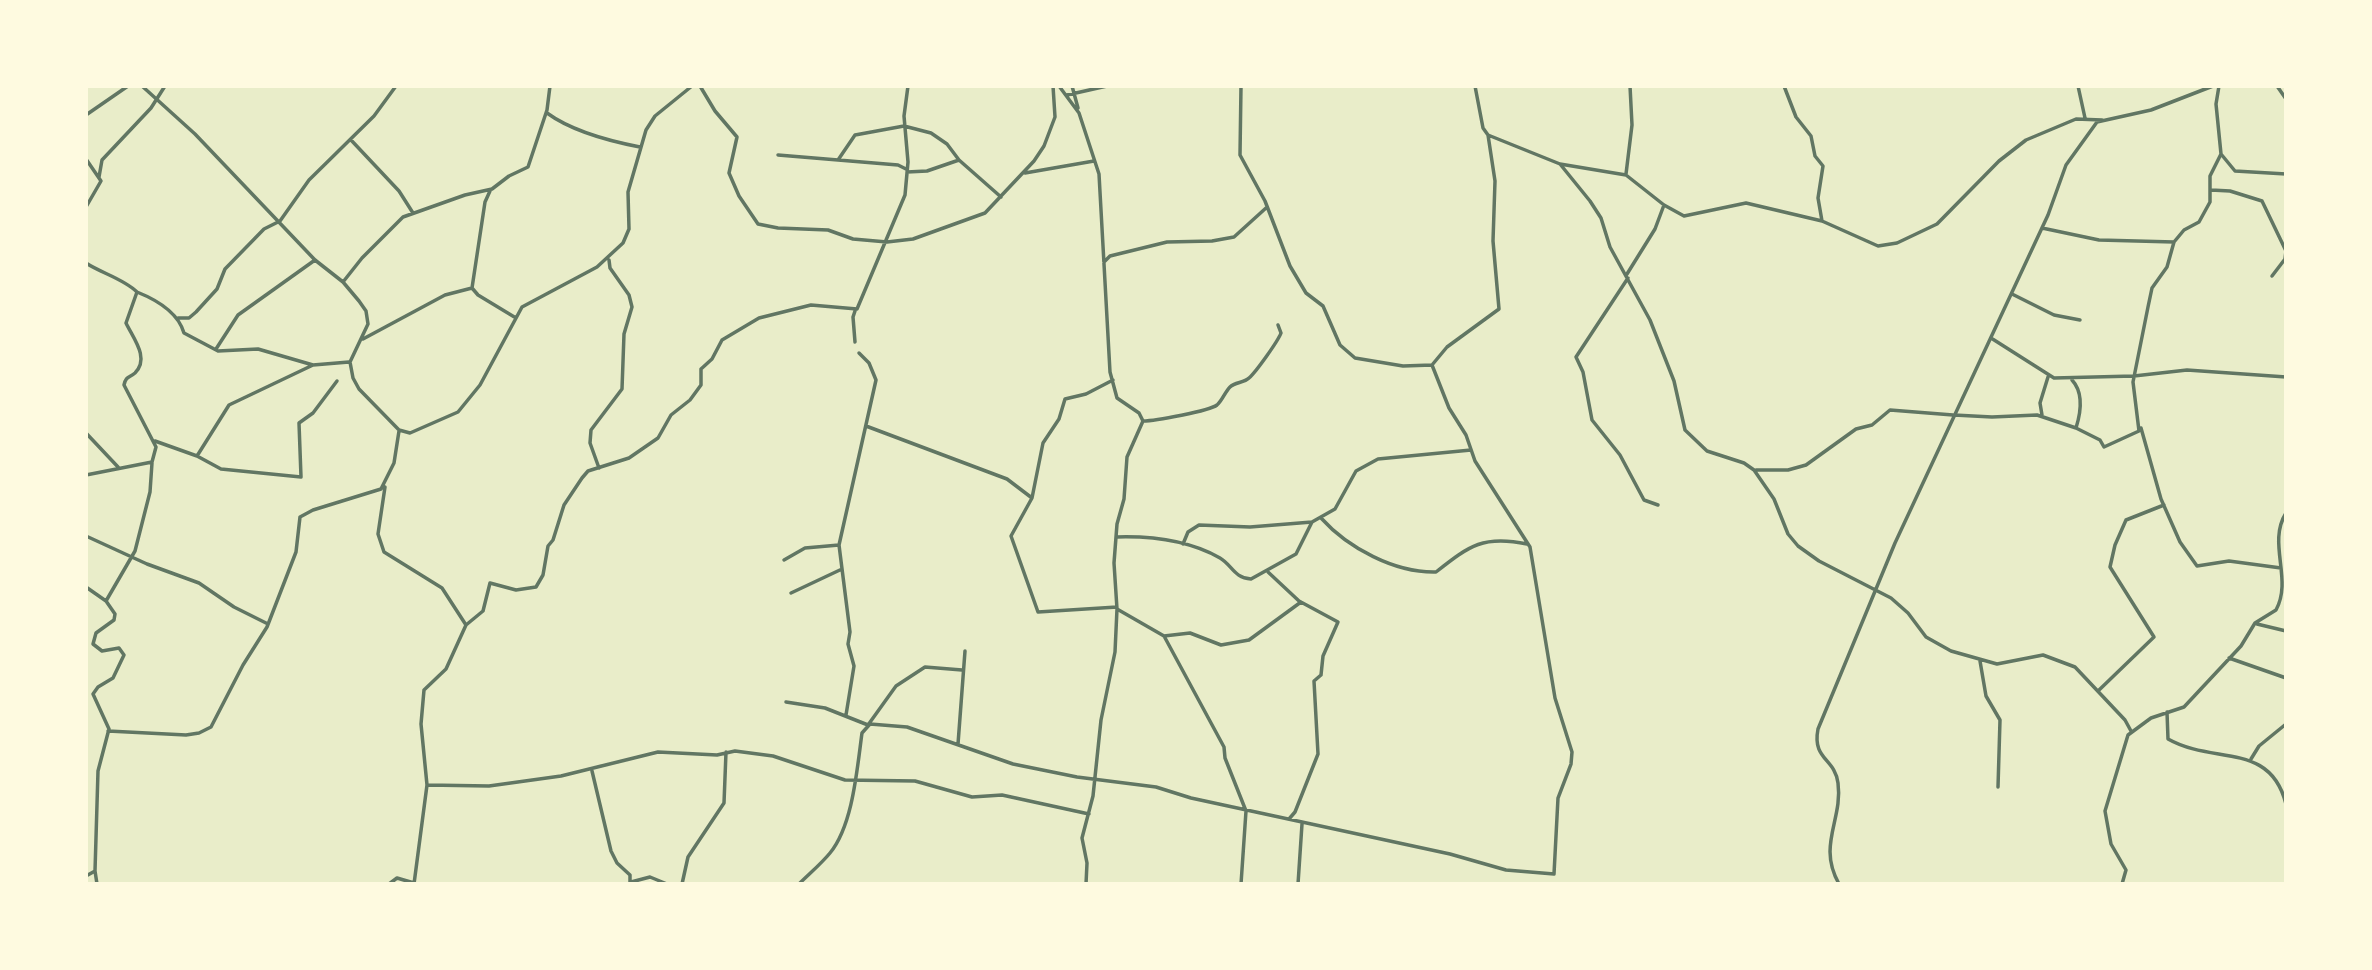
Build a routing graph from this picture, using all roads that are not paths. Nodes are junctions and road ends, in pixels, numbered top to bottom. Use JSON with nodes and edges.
{"nodes":[{"id":1,"x":128,"y":86,"type":"edge"},
{"id":2,"x":142,"y":86,"type":"edge"},
{"id":3,"x":165,"y":86,"type":"edge"},
{"id":4,"x":396,"y":86,"type":"edge"},
{"id":5,"x":550,"y":86,"type":"edge"},
{"id":6,"x":692,"y":86,"type":"edge"},
{"id":7,"x":700,"y":86,"type":"edge"},
{"id":8,"x":908,"y":86,"type":"edge"},
{"id":9,"x":1052,"y":86,"type":"edge"},
{"id":10,"x":1059,"y":86,"type":"edge"},
{"id":11,"x":1072,"y":86,"type":"edge"},
{"id":12,"x":1107,"y":86,"type":"edge"},
{"id":13,"x":1241,"y":86,"type":"edge"},
{"id":14,"x":1475,"y":86,"type":"edge"},
{"id":15,"x":1630,"y":86,"type":"edge"},
{"id":16,"x":1784,"y":86,"type":"edge"},
{"id":17,"x":2078,"y":86,"type":"edge"},
{"id":18,"x":2213,"y":86,"type":"edge"},
{"id":19,"x":2219,"y":86,"type":"edge"},
{"id":20,"x":2277,"y":86,"type":"edge"},
{"id":21,"x":1074,"y":94,"type":"junction"},
{"id":22,"x":1067,"y":95,"type":"junction"},
{"id":23,"x":2286,"y":99,"type":"edge"},
{"id":24,"x":155,"y":100,"type":"junction"},
{"id":25,"x":547,"y":113,"type":"junction"},
{"id":26,"x":1079,"y":113,"type":"junction"},
{"id":27,"x":86,"y":115,"type":"edge"},
{"id":28,"x":2085,"y":118,"type":"junction"},
{"id":29,"x":2103,"y":120,"type":"junction"},
{"id":30,"x":904,"y":127,"type":"junction"},
{"id":31,"x":1488,"y":135,"type":"junction"},
{"id":32,"x":351,"y":140,"type":"junction"},
{"id":33,"x":640,"y":146,"type":"junction"},
{"id":34,"x":778,"y":155,"type":"dead end"},
{"id":35,"x":2221,"y":155,"type":"junction"},
{"id":36,"x":86,"y":159,"type":"edge"},
{"id":37,"x":838,"y":160,"type":"junction"},
{"id":38,"x":959,"y":160,"type":"junction"},
{"id":39,"x":1094,"y":161,"type":"junction"},
{"id":40,"x":1560,"y":164,"type":"junction"},
{"id":41,"x":906,"y":171,"type":"junction"},
{"id":42,"x":1023,"y":173,"type":"junction"},
{"id":43,"x":2286,"y":174,"type":"edge"},
{"id":44,"x":1626,"y":175,"type":"junction"},
{"id":45,"x":99,"y":177,"type":"junction"},
{"id":46,"x":492,"y":190,"type":"junction"},
{"id":47,"x":2210,"y":190,"type":"junction"},
{"id":48,"x":1001,"y":197,"type":"junction"},
{"id":49,"x":1664,"y":205,"type":"junction"},
{"id":50,"x":86,"y":207,"type":"edge"},
{"id":51,"x":1266,"y":208,"type":"junction"},
{"id":52,"x":413,"y":213,"type":"junction"},
{"id":53,"x":280,"y":221,"type":"junction"},
{"id":54,"x":1822,"y":221,"type":"junction"},
{"id":55,"x":2042,"y":228,"type":"junction"},
{"id":56,"x":887,"y":242,"type":"junction"},
{"id":57,"x":2174,"y":242,"type":"junction"},
{"id":58,"x":609,"y":258,"type":"junction"},
{"id":59,"x":315,"y":260,"type":"junction"},
{"id":60,"x":86,"y":263,"type":"edge"},
{"id":61,"x":1103,"y":264,"type":"junction"},
{"id":62,"x":1627,"y":275,"type":"junction"},
{"id":63,"x":2272,"y":276,"type":"dead end"},
{"id":64,"x":343,"y":282,"type":"junction"},
{"id":65,"x":472,"y":288,"type":"junction"},
{"id":66,"x":137,"y":292,"type":"junction"},
{"id":67,"x":2012,"y":294,"type":"junction"},
{"id":68,"x":857,"y":309,"type":"junction"},
{"id":69,"x":178,"y":318,"type":"junction"},
{"id":70,"x":516,"y":318,"type":"junction"},
{"id":71,"x":2080,"y":320,"type":"dead end"},
{"id":72,"x":1278,"y":325,"type":"dead end"},
{"id":73,"x":1991,"y":338,"type":"junction"},
{"id":74,"x":361,"y":340,"type":"junction"},
{"id":75,"x":855,"y":342,"type":"dead end"},
{"id":76,"x":216,"y":350,"type":"junction"},
{"id":77,"x":859,"y":353,"type":"dead end"},
{"id":78,"x":350,"y":362,"type":"junction"},
{"id":79,"x":313,"y":365,"type":"junction"},
{"id":80,"x":1432,"y":365,"type":"junction"},
{"id":81,"x":2134,"y":376,"type":"junction"},
{"id":82,"x":2048,"y":377,"type":"junction"},
{"id":83,"x":2286,"y":377,"type":"edge"},
{"id":84,"x":1113,"y":380,"type":"junction"},
{"id":85,"x":2072,"y":380,"type":"junction"},
{"id":86,"x":337,"y":381,"type":"dead end"},
{"id":87,"x":1954,"y":415,"type":"junction"},
{"id":88,"x":2042,"y":416,"type":"junction"},
{"id":89,"x":1143,"y":421,"type":"junction"},
{"id":90,"x":866,"y":426,"type":"junction"},
{"id":91,"x":2076,"y":428,"type":"junction"},
{"id":92,"x":2141,"y":428,"type":"junction"},
{"id":93,"x":399,"y":430,"type":"junction"},
{"id":94,"x":86,"y":433,"type":"edge"},
{"id":95,"x":155,"y":441,"type":"junction"},
{"id":96,"x":1471,"y":450,"type":"junction"},
{"id":97,"x":197,"y":456,"type":"junction"},
{"id":98,"x":152,"y":462,"type":"junction"},
{"id":99,"x":118,"y":467,"type":"junction"},
{"id":100,"x":599,"y":468,"type":"junction"},
{"id":101,"x":1754,"y":470,"type":"junction"},
{"id":102,"x":86,"y":475,"type":"edge"},
{"id":103,"x":385,"y":485,"type":"junction"},
{"id":104,"x":1032,"y":498,"type":"junction"},
{"id":105,"x":1658,"y":505,"type":"dead end"},
{"id":106,"x":2164,"y":505,"type":"junction"},
{"id":107,"x":2286,"y":513,"type":"edge"},
{"id":108,"x":1321,"y":518,"type":"junction"},
{"id":109,"x":1312,"y":522,"type":"junction"},
{"id":110,"x":86,"y":536,"type":"edge"},
{"id":111,"x":1116,"y":537,"type":"junction"},
{"id":112,"x":1183,"y":544,"type":"junction"},
{"id":113,"x":1528,"y":544,"type":"junction"},
{"id":114,"x":839,"y":545,"type":"junction"},
{"id":115,"x":133,"y":557,"type":"junction"},
{"id":116,"x":784,"y":560,"type":"dead end"},
{"id":117,"x":2281,"y":568,"type":"junction"},
{"id":118,"x":842,"y":569,"type":"junction"},
{"id":119,"x":1268,"y":572,"type":"junction"},
{"id":120,"x":86,"y":587,"type":"edge"},
{"id":121,"x":1876,"y":590,"type":"junction"},
{"id":122,"x":791,"y":593,"type":"dead end"},
{"id":123,"x":106,"y":600,"type":"junction"},
{"id":124,"x":1301,"y":602,"type":"junction"},
{"id":125,"x":1117,"y":608,"type":"junction"},
{"id":126,"x":268,"y":624,"type":"junction"},
{"id":127,"x":2255,"y":624,"type":"junction"},
{"id":128,"x":466,"y":625,"type":"junction"},
{"id":129,"x":2286,"y":631,"type":"edge"},
{"id":130,"x":1164,"y":636,"type":"junction"},
{"id":131,"x":965,"y":652,"type":"dead end"},
{"id":132,"x":2229,"y":658,"type":"junction"},
{"id":133,"x":1980,"y":662,"type":"junction"},
{"id":134,"x":962,"y":670,"type":"junction"},
{"id":135,"x":2286,"y":678,"type":"edge"},
{"id":136,"x":2098,"y":691,"type":"junction"},
{"id":137,"x":786,"y":702,"type":"dead end"},
{"id":138,"x":2167,"y":712,"type":"junction"},
{"id":139,"x":846,"y":715,"type":"junction"},
{"id":140,"x":2286,"y":724,"type":"edge"},
{"id":141,"x":869,"y":725,"type":"junction"},
{"id":142,"x":108,"y":731,"type":"junction"},
{"id":143,"x":2131,"y":731,"type":"junction"},
{"id":144,"x":958,"y":744,"type":"junction"},
{"id":145,"x":726,"y":752,"type":"junction"},
{"id":146,"x":2251,"y":759,"type":"junction"},
{"id":147,"x":592,"y":770,"type":"junction"},
{"id":148,"x":1096,"y":778,"type":"junction"},
{"id":149,"x":855,"y":780,"type":"junction"},
{"id":150,"x":427,"y":785,"type":"junction"},
{"id":151,"x":1998,"y":787,"type":"dead end"},
{"id":152,"x":2284,"y":789,"type":"edge"},
{"id":153,"x":2286,"y":804,"type":"edge"},
{"id":154,"x":1246,"y":811,"type":"junction"},
{"id":155,"x":1089,"y":814,"type":"junction"},
{"id":156,"x":1287,"y":820,"type":"junction"},
{"id":157,"x":1302,"y":824,"type":"junction"},
{"id":158,"x":95,"y":871,"type":"junction"},
{"id":159,"x":86,"y":876,"type":"edge"},
{"id":160,"x":631,"y":883,"type":"edge"},
{"id":161,"x":97,"y":884,"type":"edge"},
{"id":162,"x":389,"y":884,"type":"edge"},
{"id":163,"x":414,"y":884,"type":"edge"},
{"id":164,"x":667,"y":884,"type":"edge"},
{"id":165,"x":682,"y":884,"type":"edge"},
{"id":166,"x":799,"y":884,"type":"edge"},
{"id":167,"x":1086,"y":884,"type":"edge"},
{"id":168,"x":1241,"y":884,"type":"edge"},
{"id":169,"x":1298,"y":884,"type":"edge"},
{"id":170,"x":1839,"y":884,"type":"edge"},
{"id":171,"x":2122,"y":884,"type":"edge"}],
"edges":[{"from":1,"to":27,"type":"street"},
{"from":2,"to":24,"type":"street"},
{"from":3,"to":24,"type":"street"},
{"from":4,"to":32,"type":"street"},
{"from":5,"to":25,"type":"street"},
{"from":6,"to":33,"type":"street"},
{"from":7,"to":56,"type":"street"},
{"from":8,"to":30,"type":"street"},
{"from":9,"to":42,"type":"street"},
{"from":10,"to":22,"type":"street"},
{"from":11,"to":21,"type":"street"},
{"from":12,"to":21,"type":"street"},
{"from":13,"to":51,"type":"street"},
{"from":14,"to":31,"type":"street"},
{"from":15,"to":44,"type":"street"},
{"from":16,"to":54,"type":"street"},
{"from":17,"to":28,"type":"street"},
{"from":18,"to":29,"type":"street"},
{"from":19,"to":35,"type":"street"},
{"from":20,"to":23,"type":"street"},
{"from":21,"to":22,"type":"street"},
{"from":21,"to":26,"type":"street"},
{"from":22,"to":26,"type":"street"},
{"from":24,"to":45,"type":"street"},
{"from":24,"to":53,"type":"street"},
{"from":25,"to":33,"type":"street"},
{"from":25,"to":46,"type":"street"},
{"from":26,"to":39,"type":"street"},
{"from":28,"to":29,"type":"street"},
{"from":28,"to":54,"type":"street"},
{"from":29,"to":55,"type":"street"},
{"from":30,"to":37,"type":"street"},
{"from":30,"to":38,"type":"street"},
{"from":30,"to":41,"type":"street"},
{"from":31,"to":40,"type":"street"},
{"from":31,"to":80,"type":"street"},
{"from":32,"to":52,"type":"street"},
{"from":32,"to":53,"type":"street"},
{"from":33,"to":58,"type":"street"},
{"from":34,"to":37,"type":"street"},
{"from":35,"to":43,"type":"street"},
{"from":35,"to":47,"type":"street"},
{"from":36,"to":45,"type":"street"},
{"from":37,"to":41,"type":"street"},
{"from":38,"to":41,"type":"street"},
{"from":38,"to":48,"type":"street"},
{"from":39,"to":42,"type":"street"},
{"from":39,"to":61,"type":"street"},
{"from":40,"to":44,"type":"street"},
{"from":40,"to":62,"type":"street"},
{"from":41,"to":56,"type":"street"},
{"from":42,"to":48,"type":"street"},
{"from":44,"to":49,"type":"street"},
{"from":45,"to":50,"type":"street"},
{"from":46,"to":52,"type":"street"},
{"from":46,"to":65,"type":"street"},
{"from":47,"to":57,"type":"street"},
{"from":47,"to":63,"type":"street"},
{"from":48,"to":56,"type":"street"},
{"from":49,"to":54,"type":"street"},
{"from":49,"to":62,"type":"street"},
{"from":51,"to":61,"type":"street"},
{"from":51,"to":80,"type":"street"},
{"from":52,"to":64,"type":"street"},
{"from":53,"to":59,"type":"street"},
{"from":53,"to":69,"type":"street"},
{"from":55,"to":57,"type":"street"},
{"from":55,"to":67,"type":"street"},
{"from":56,"to":68,"type":"street"},
{"from":57,"to":81,"type":"street"},
{"from":58,"to":70,"type":"street"},
{"from":58,"to":100,"type":"street"},
{"from":59,"to":64,"type":"street"},
{"from":59,"to":76,"type":"street"},
{"from":60,"to":66,"type":"street"},
{"from":61,"to":84,"type":"street"},
{"from":62,"to":101,"type":"street"},
{"from":62,"to":105,"type":"street"},
{"from":64,"to":74,"type":"street"},
{"from":65,"to":70,"type":"street"},
{"from":65,"to":74,"type":"street"},
{"from":66,"to":69,"type":"street"},
{"from":66,"to":95,"type":"street"},
{"from":67,"to":71,"type":"street"},
{"from":67,"to":73,"type":"street"},
{"from":68,"to":75,"type":"street"},
{"from":68,"to":100,"type":"street"},
{"from":69,"to":76,"type":"street"},
{"from":70,"to":93,"type":"street"},
{"from":72,"to":89,"type":"street"},
{"from":73,"to":82,"type":"street"},
{"from":73,"to":87,"type":"street"},
{"from":74,"to":78,"type":"street"},
{"from":76,"to":79,"type":"street"},
{"from":77,"to":90,"type":"street"},
{"from":78,"to":79,"type":"street"},
{"from":78,"to":93,"type":"street"},
{"from":79,"to":97,"type":"street"},
{"from":80,"to":96,"type":"street"},
{"from":81,"to":83,"type":"street"},
{"from":81,"to":85,"type":"street"},
{"from":81,"to":92,"type":"street"},
{"from":82,"to":85,"type":"street"},
{"from":82,"to":88,"type":"street"},
{"from":84,"to":89,"type":"street"},
{"from":84,"to":104,"type":"street"},
{"from":85,"to":91,"type":"street"},
{"from":86,"to":97,"type":"street"},
{"from":87,"to":88,"type":"street"},
{"from":87,"to":101,"type":"street"},
{"from":87,"to":121,"type":"street"},
{"from":88,"to":91,"type":"street"},
{"from":89,"to":111,"type":"street"},
{"from":90,"to":104,"type":"street"},
{"from":90,"to":114,"type":"street"},
{"from":91,"to":92,"type":"street"},
{"from":92,"to":106,"type":"street"},
{"from":93,"to":103,"type":"street"},
{"from":94,"to":99,"type":"street"},
{"from":95,"to":97,"type":"street"},
{"from":95,"to":98,"type":"street"},
{"from":96,"to":108,"type":"street"},
{"from":96,"to":113,"type":"street"},
{"from":98,"to":99,"type":"street"},
{"from":98,"to":115,"type":"street"},
{"from":99,"to":102,"type":"street"},
{"from":100,"to":128,"type":"street"},
{"from":101,"to":121,"type":"street"},
{"from":103,"to":126,"type":"street"},
{"from":103,"to":128,"type":"street"},
{"from":104,"to":125,"type":"street"},
{"from":106,"to":117,"type":"street"},
{"from":106,"to":136,"type":"street"},
{"from":107,"to":117,"type":"street"},
{"from":108,"to":109,"type":"street"},
{"from":108,"to":113,"type":"street"},
{"from":109,"to":112,"type":"street"},
{"from":109,"to":119,"type":"street"},
{"from":110,"to":115,"type":"street"},
{"from":111,"to":112,"type":"street"},
{"from":111,"to":125,"type":"street"},
{"from":112,"to":119,"type":"street"},
{"from":113,"to":157,"type":"street"},
{"from":114,"to":116,"type":"street"},
{"from":114,"to":118,"type":"street"},
{"from":115,"to":123,"type":"street"},
{"from":115,"to":126,"type":"street"},
{"from":117,"to":127,"type":"street"},
{"from":118,"to":122,"type":"street"},
{"from":118,"to":139,"type":"street"},
{"from":119,"to":124,"type":"street"},
{"from":120,"to":123,"type":"street"},
{"from":121,"to":133,"type":"street"},
{"from":121,"to":170,"type":"street"},
{"from":123,"to":142,"type":"street"},
{"from":124,"to":130,"type":"street"},
{"from":124,"to":156,"type":"street"},
{"from":125,"to":130,"type":"street"},
{"from":125,"to":148,"type":"street"},
{"from":126,"to":142,"type":"street"},
{"from":127,"to":129,"type":"street"},
{"from":127,"to":132,"type":"street"},
{"from":128,"to":150,"type":"street"},
{"from":130,"to":154,"type":"street"},
{"from":131,"to":134,"type":"street"},
{"from":132,"to":135,"type":"street"},
{"from":132,"to":138,"type":"street"},
{"from":133,"to":136,"type":"street"},
{"from":133,"to":151,"type":"street"},
{"from":134,"to":141,"type":"street"},
{"from":134,"to":144,"type":"street"},
{"from":136,"to":143,"type":"street"},
{"from":137,"to":139,"type":"street"},
{"from":138,"to":143,"type":"street"},
{"from":138,"to":146,"type":"street"},
{"from":139,"to":141,"type":"street"},
{"from":140,"to":146,"type":"street"},
{"from":141,"to":144,"type":"street"},
{"from":141,"to":149,"type":"street"},
{"from":142,"to":158,"type":"street"},
{"from":143,"to":171,"type":"street"},
{"from":144,"to":148,"type":"street"},
{"from":145,"to":147,"type":"street"},
{"from":145,"to":149,"type":"street"},
{"from":145,"to":165,"type":"street"},
{"from":146,"to":152,"type":"street"},
{"from":147,"to":150,"type":"street"},
{"from":147,"to":160,"type":"street"},
{"from":148,"to":154,"type":"street"},
{"from":148,"to":155,"type":"street"},
{"from":149,"to":155,"type":"street"},
{"from":149,"to":166,"type":"street"},
{"from":150,"to":163,"type":"street"},
{"from":152,"to":153,"type":"street"},
{"from":154,"to":156,"type":"street"},
{"from":154,"to":168,"type":"street"},
{"from":155,"to":167,"type":"street"},
{"from":156,"to":157,"type":"street"},
{"from":157,"to":169,"type":"street"},
{"from":158,"to":159,"type":"street"},
{"from":158,"to":161,"type":"street"},
{"from":160,"to":164,"type":"street"},
{"from":162,"to":163,"type":"street"}]}
